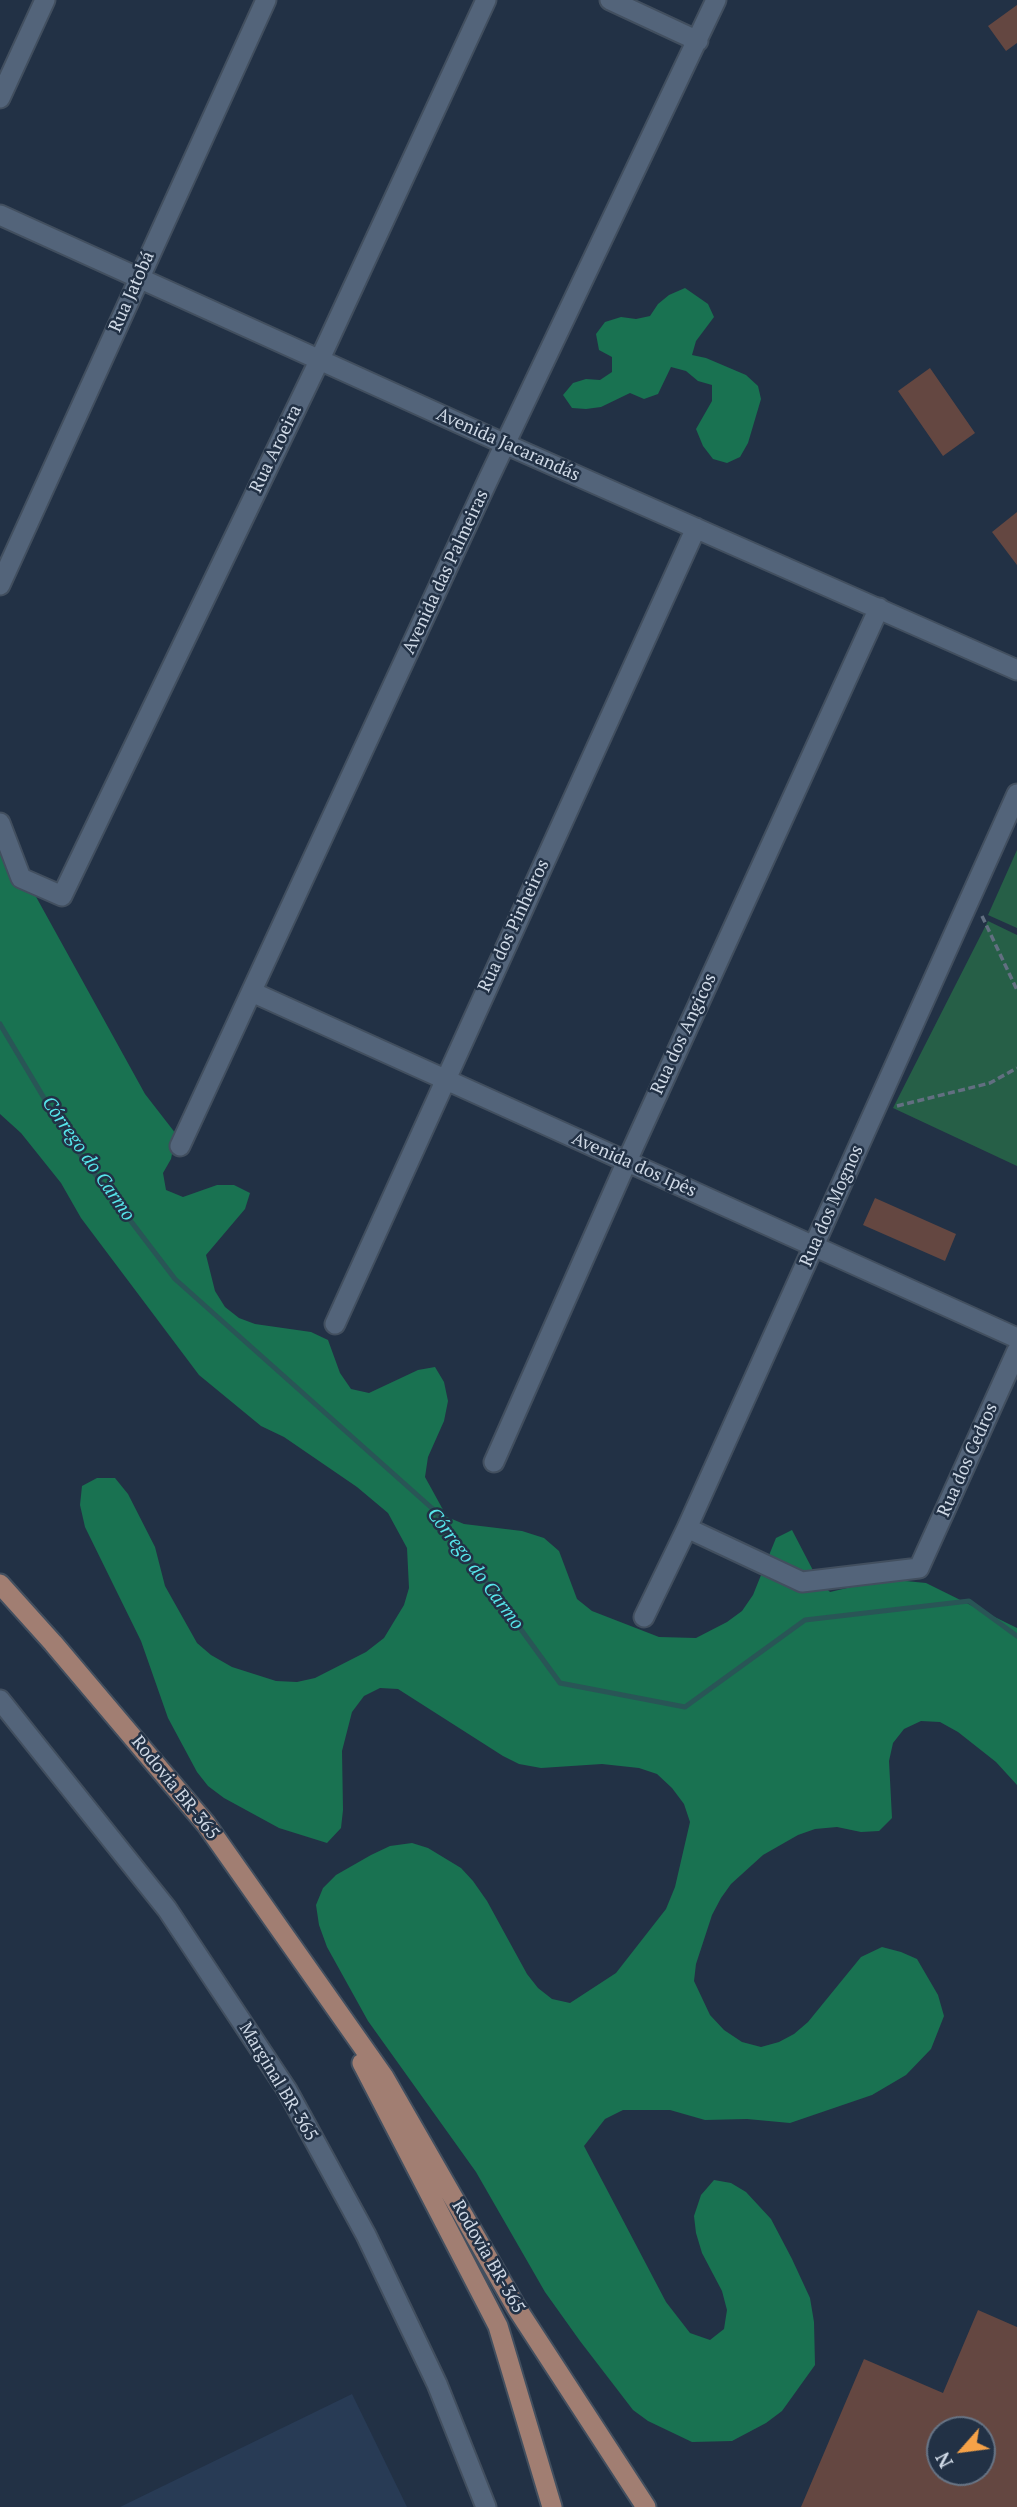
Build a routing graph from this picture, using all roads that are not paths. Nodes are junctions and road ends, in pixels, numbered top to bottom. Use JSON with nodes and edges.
{"nodes":[{"id":1,"x":45,"y":0,"type":"edge"},
{"id":2,"x":266,"y":0,"type":"edge"},
{"id":3,"x":486,"y":0,"type":"edge"},
{"id":4,"x":610,"y":0,"type":"edge"},
{"id":5,"x":716,"y":0,"type":"edge"},
{"id":6,"x":698,"y":41,"type":"junction"},
{"id":7,"x":0,"y":98,"type":"edge"},
{"id":8,"x":0,"y":215,"type":"edge"},
{"id":9,"x":139,"y":277,"type":"junction"},
{"id":10,"x":319,"y":361,"type":"junction"},
{"id":11,"x":505,"y":444,"type":"junction"},
{"id":12,"x":696,"y":528,"type":"junction"},
{"id":13,"x":0,"y":585,"type":"edge"},
{"id":14,"x":879,"y":608,"type":"junction"},
{"id":15,"x":1017,"y":670,"type":"edge"},
{"id":16,"x":1017,"y":794,"type":"edge"},
{"id":17,"x":0,"y":823,"type":"edge"},
{"id":18,"x":252,"y":992,"type":"junction"},
{"id":19,"x":444,"y":1079,"type":"junction"},
{"id":20,"x":180,"y":1146,"type":"dead end"},
{"id":21,"x":626,"y":1161,"type":"junction"},
{"id":22,"x":814,"y":1246,"type":"junction"},
{"id":23,"x":335,"y":1324,"type":"dead end"},
{"id":24,"x":1017,"y":1338,"type":"edge"},
{"id":25,"x":1017,"y":1351,"type":"edge"},
{"id":26,"x":494,"y":1462,"type":"dead end"},
{"id":27,"x":687,"y":1528,"type":"junction"},
{"id":28,"x":0,"y":1584,"type":"edge"},
{"id":29,"x":644,"y":1617,"type":"dead end"},
{"id":30,"x":0,"y":1700,"type":"edge"},
{"id":31,"x":333,"y":2006,"type":"junction"},
{"id":32,"x":486,"y":2507,"type":"edge"},
{"id":33,"x":552,"y":2507,"type":"edge"},
{"id":34,"x":646,"y":2507,"type":"edge"}],
"edges":[{"from":1,"to":7,"type":"street"},
{"from":2,"to":9,"type":"street","name":"Rua Jatobá"},
{"from":3,"to":10,"type":"street","name":"Rua Aroeira"},
{"from":4,"to":6,"type":"street"},
{"from":5,"to":6,"type":"street","name":"Avenida das Palmeiras"},
{"from":6,"to":11,"type":"street","name":"Avenida das Palmeiras"},
{"from":8,"to":9,"type":"street","name":"Avenida Jacarandás"},
{"from":9,"to":10,"type":"street","name":"Avenida Jacarandás"},
{"from":9,"to":13,"type":"street","name":"Rua Jatobá"},
{"from":10,"to":11,"type":"street","name":"Avenida Jacarandás"},
{"from":10,"to":17,"type":"street","name":"Rua Aroeira"},
{"from":11,"to":12,"type":"street","name":"Avenida Jacarandás"},
{"from":11,"to":18,"type":"street","name":"Avenida das Palmeiras"},
{"from":12,"to":14,"type":"street","name":"Avenida Jacarandás"},
{"from":12,"to":19,"type":"street","name":"Rua dos Pinheiros"},
{"from":14,"to":15,"type":"street","name":"Avenida Jacarandás"},
{"from":14,"to":21,"type":"street","name":"Rua dos Angicos"},
{"from":16,"to":22,"type":"street","name":"Rua dos Mognos"},
{"from":18,"to":19,"type":"street","name":"Avenida dos Ipês"},
{"from":18,"to":20,"type":"street","name":"Avenida das Palmeiras"},
{"from":19,"to":21,"type":"street","name":"Avenida dos Ipês"},
{"from":19,"to":23,"type":"street","name":"Rua dos Pinheiros"},
{"from":21,"to":22,"type":"street","name":"Avenida dos Ipês"},
{"from":21,"to":26,"type":"street","name":"Rua dos Angicos"},
{"from":22,"to":24,"type":"street","name":"Avenida dos Ipês"},
{"from":22,"to":27,"type":"street","name":"Rua dos Mognos"},
{"from":25,"to":27,"type":"street","name":"Rua dos Cedros"},
{"from":27,"to":29,"type":"street","name":"Rua dos Mognos"},
{"from":28,"to":31,"type":"main road","name":"Rodovia BR-365"},
{"from":30,"to":32,"type":"street","name":"Marginal BR-365"},
{"from":31,"to":33,"type":"main road","name":"Rodovia BR-365"},
{"from":31,"to":34,"type":"main road","name":"Rodovia BR-365"}]}
